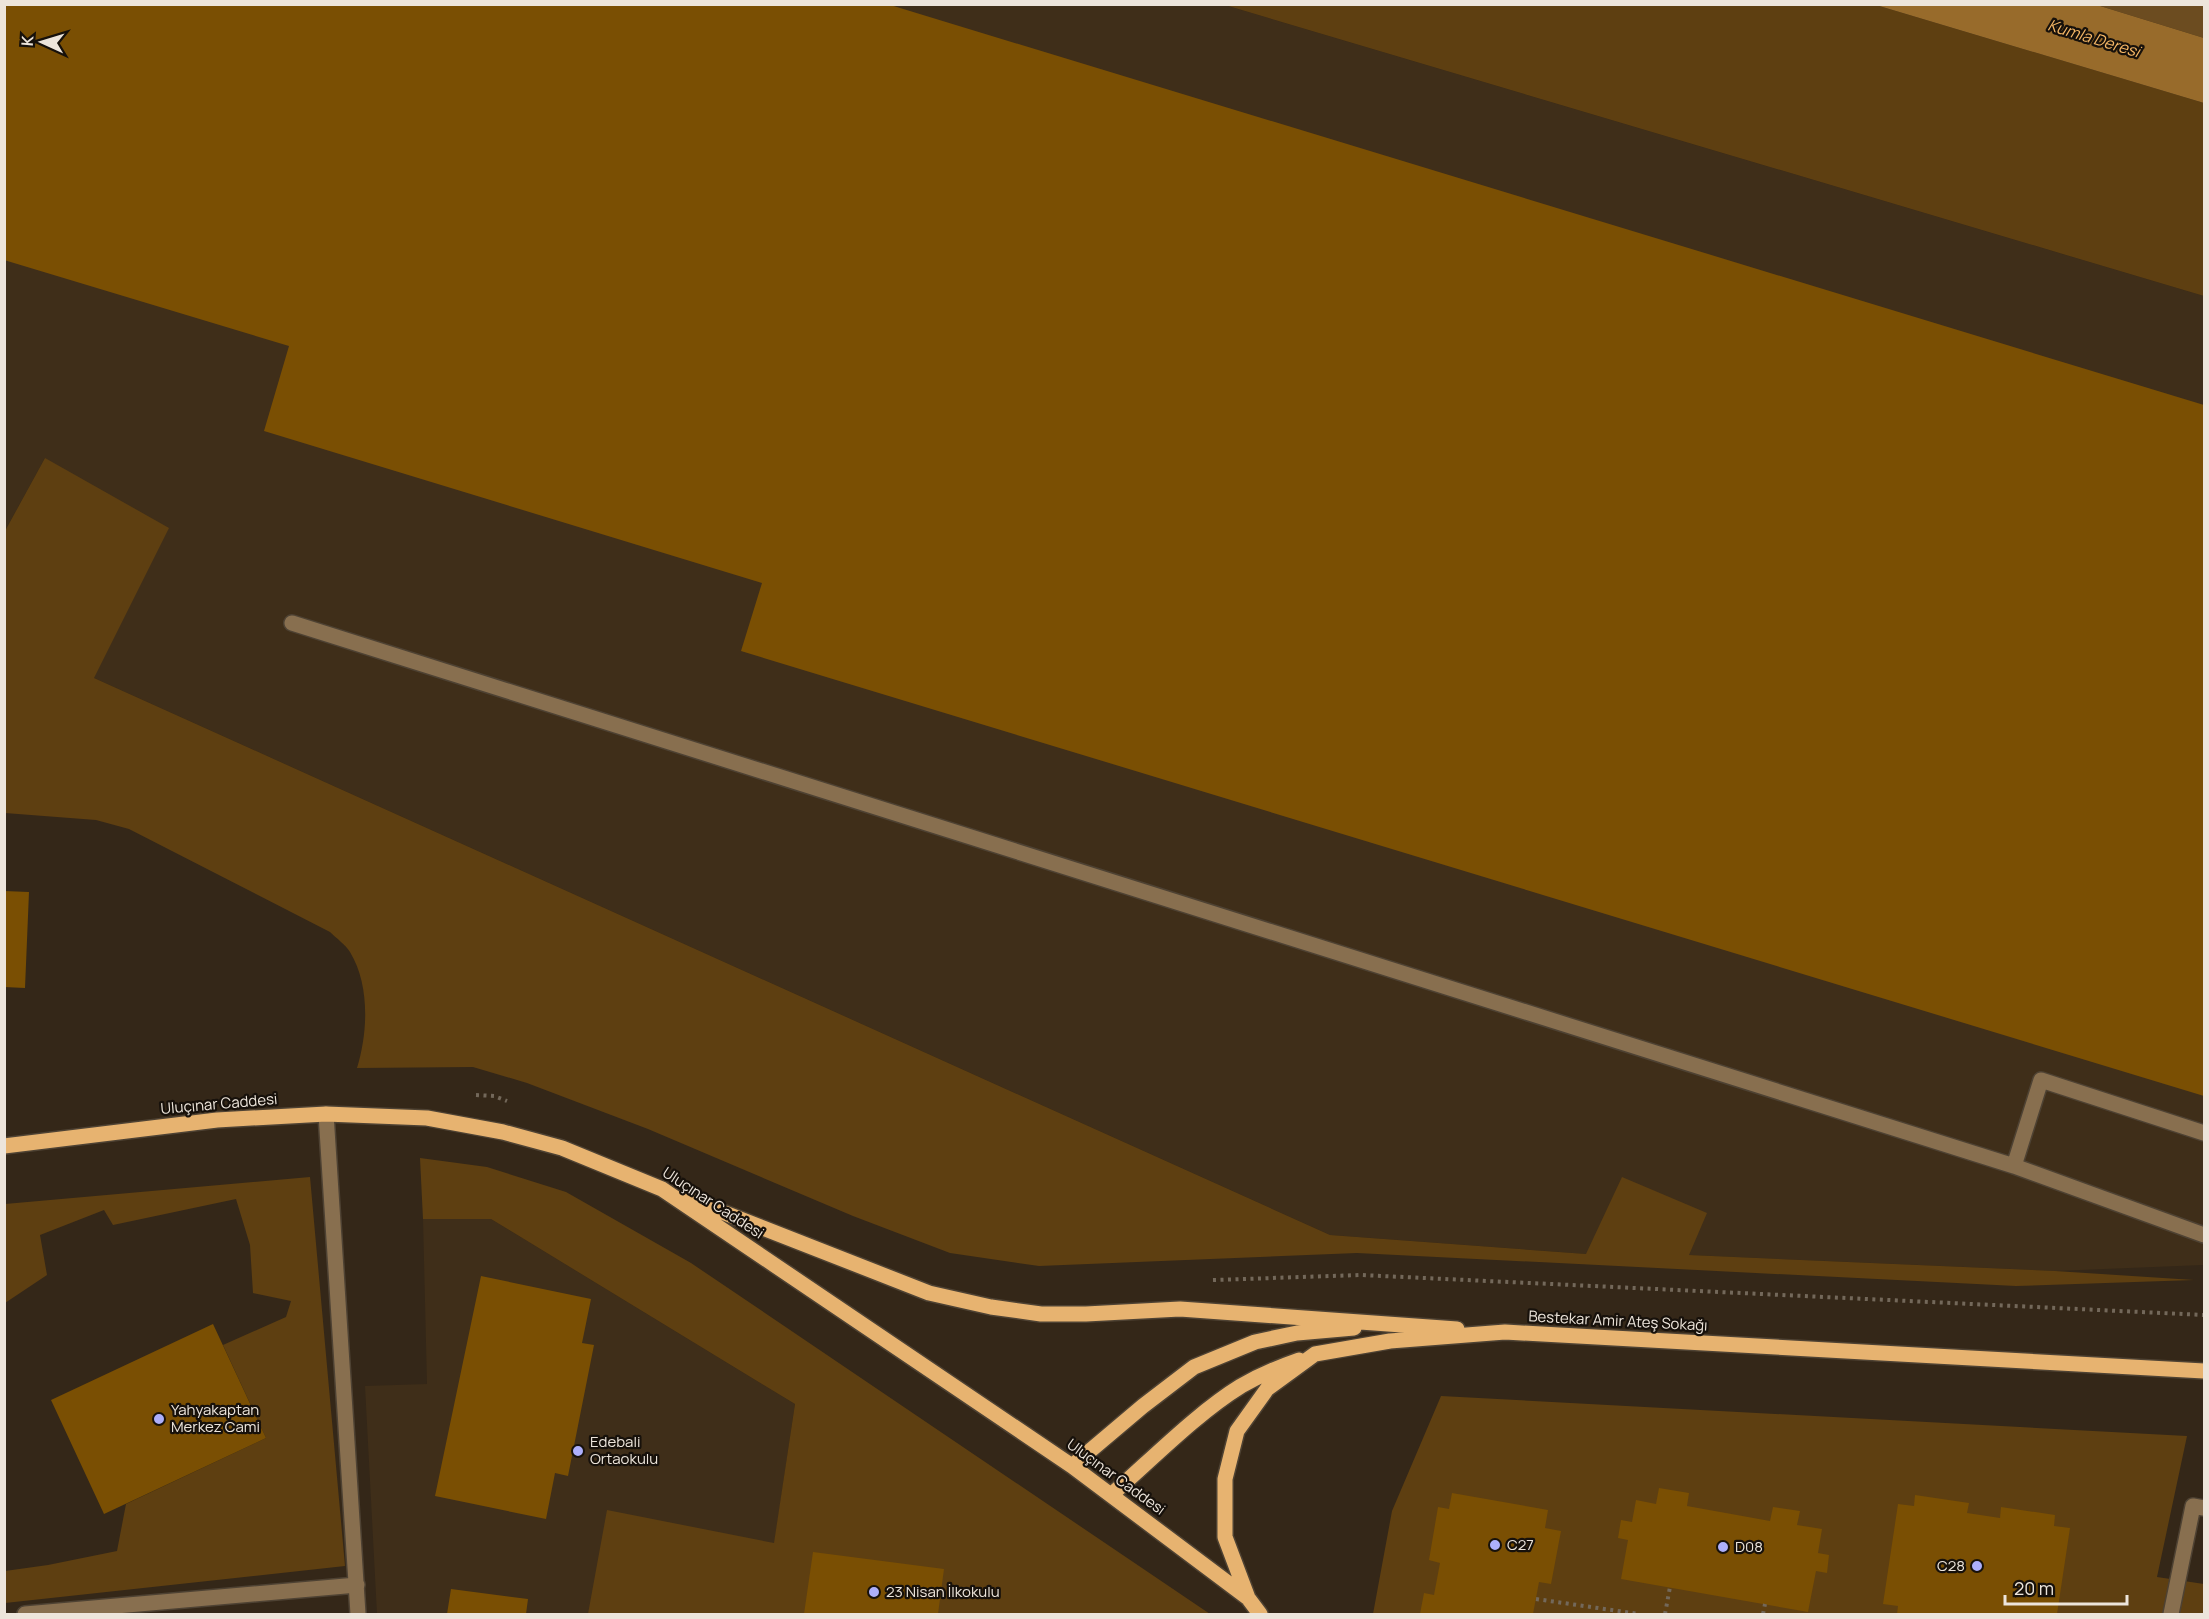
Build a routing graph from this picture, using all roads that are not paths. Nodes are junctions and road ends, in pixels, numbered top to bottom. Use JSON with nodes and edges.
{"nodes":[{"id":1,"x":292,"y":622,"type":"dead end"},
{"id":2,"x":326,"y":1114,"type":"junction"},
{"id":3,"x":2205,"y":1132,"type":"edge"},
{"id":4,"x":4,"y":1146,"type":"edge"},
{"id":5,"x":2014,"y":1166,"type":"junction"},
{"id":6,"x":662,"y":1189,"type":"junction"},
{"id":7,"x":2205,"y":1235,"type":"edge"},
{"id":8,"x":1405,"y":1324,"type":"junction"},
{"id":9,"x":1505,"y":1332,"type":"junction"},
{"id":10,"x":1315,"y":1354,"type":"junction"},
{"id":11,"x":2205,"y":1371,"type":"edge"},
{"id":12,"x":1072,"y":1466,"type":"junction"},
{"id":13,"x":1111,"y":1495,"type":"junction"},
{"id":14,"x":2205,"y":1508,"type":"edge"},
{"id":15,"x":357,"y":1585,"type":"junction"},
{"id":16,"x":1248,"y":1598,"type":"junction"},
{"id":17,"x":25,"y":1614,"type":"edge"},
{"id":18,"x":358,"y":1614,"type":"edge"},
{"id":19,"x":1260,"y":1614,"type":"edge"},
{"id":20,"x":2171,"y":1614,"type":"edge"}],
"edges":[{"from":1,"to":5,"type":"street"},
{"from":2,"to":4,"type":"main road","name":"Uluçınar Caddesi"},
{"from":2,"to":6,"type":"main road","name":"Uluçınar Caddesi"},
{"from":2,"to":15,"type":"street"},
{"from":3,"to":5,"type":"street"},
{"from":5,"to":7,"type":"street"},
{"from":6,"to":8,"type":"main road"},
{"from":6,"to":12,"type":"main road","name":"Uluçınar Caddesi"},
{"from":8,"to":9,"type":"main road"},
{"from":8,"to":12,"type":"main road"},
{"from":9,"to":10,"type":"main road","name":"Bestekar Amir Ateş Sokağı"},
{"from":9,"to":11,"type":"main road","name":"Bestekar Amir Ateş Sokağı"},
{"from":10,"to":13,"type":"main road"},
{"from":10,"to":16,"type":"main road","name":"Bestekar Amir Ateş Sokağı"},
{"from":12,"to":13,"type":"main road","name":"Uluçınar Caddesi"},
{"from":13,"to":16,"type":"main road","name":"Uluçınar Caddesi"},
{"from":14,"to":20,"type":"street"},
{"from":15,"to":17,"type":"street"},
{"from":15,"to":18,"type":"street"},
{"from":16,"to":19,"type":"main road","name":"Uluçınar Caddesi"}]}
